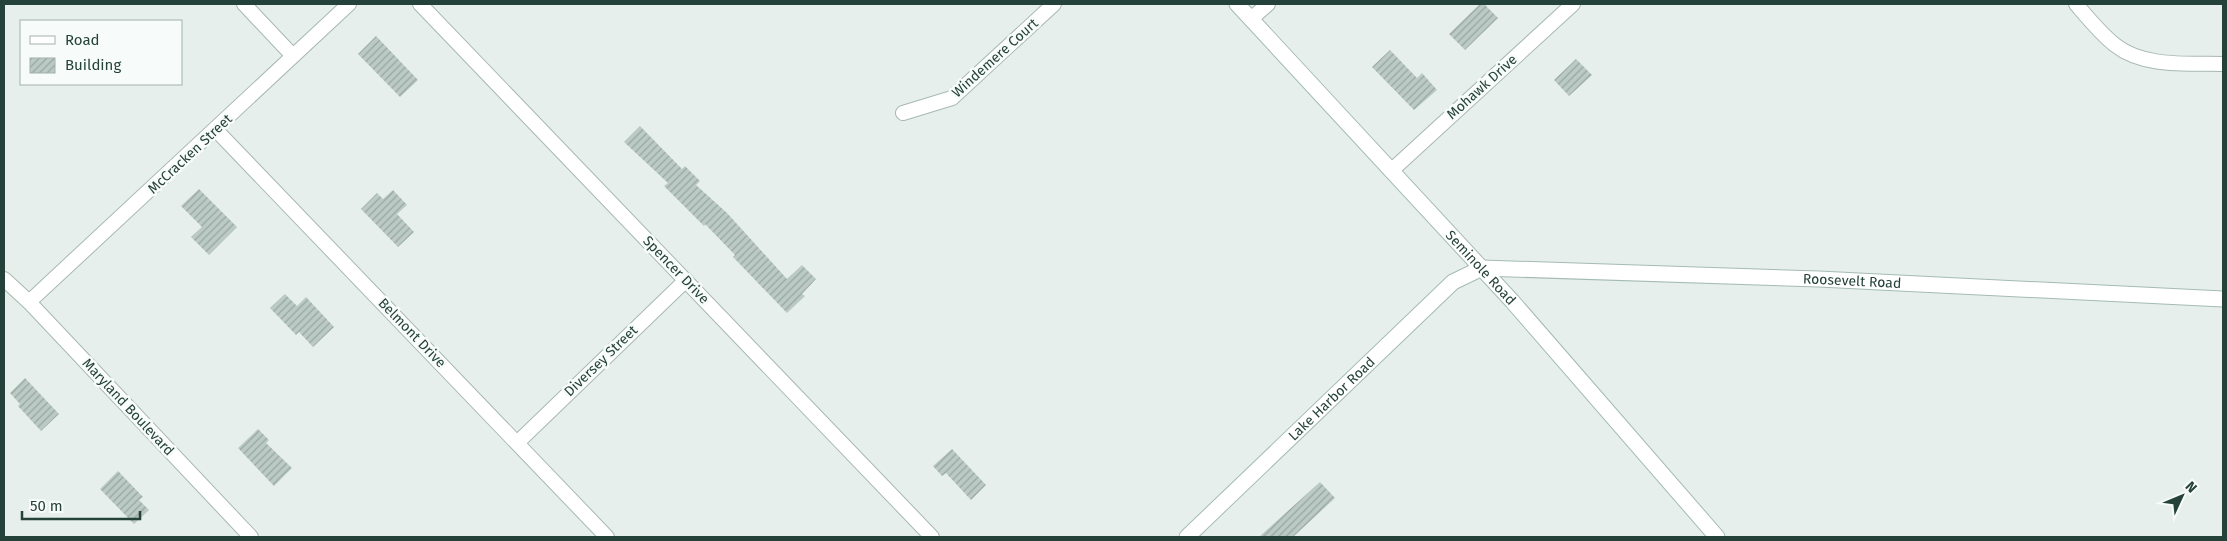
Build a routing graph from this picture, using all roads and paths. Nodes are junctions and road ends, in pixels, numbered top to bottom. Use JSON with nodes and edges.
{"nodes":[{"id":1,"x":244,"y":4,"type":"edge"},
{"id":2,"x":349,"y":4,"type":"edge"},
{"id":3,"x":420,"y":4,"type":"edge"},
{"id":4,"x":1054,"y":4,"type":"edge"},
{"id":5,"x":1237,"y":4,"type":"edge"},
{"id":6,"x":1268,"y":4,"type":"edge"},
{"id":7,"x":1574,"y":4,"type":"edge"},
{"id":8,"x":2076,"y":4,"type":"edge"},
{"id":9,"x":1251,"y":19,"type":"junction"},
{"id":10,"x":293,"y":56,"type":"junction"},
{"id":11,"x":2223,"y":64,"type":"edge"},
{"id":12,"x":903,"y":113,"type":"dead end"},
{"id":13,"x":216,"y":130,"type":"junction"},
{"id":14,"x":1391,"y":171,"type":"junction"},
{"id":15,"x":1482,"y":268,"type":"junction"},
{"id":16,"x":4,"y":279,"type":"edge"},
{"id":17,"x":686,"y":280,"type":"junction"},
{"id":18,"x":2223,"y":298,"type":"edge"},
{"id":19,"x":29,"y":302,"type":"junction"},
{"id":20,"x":517,"y":442,"type":"junction"},
{"id":21,"x":251,"y":537,"type":"edge"},
{"id":22,"x":607,"y":537,"type":"edge"},
{"id":23,"x":932,"y":537,"type":"edge"},
{"id":24,"x":1187,"y":537,"type":"edge"},
{"id":25,"x":1717,"y":537,"type":"edge"}],
"edges":[{"from":1,"to":10,"type":"street"},
{"from":2,"to":10,"type":"street","name":"McCracken Street"},
{"from":3,"to":17,"type":"street","name":"Spencer Drive"},
{"from":4,"to":12,"type":"street","name":"Windemere Court"},
{"from":5,"to":9,"type":"street","name":"Seminole Road"},
{"from":6,"to":9,"type":"street"},
{"from":7,"to":14,"type":"street","name":"Mohawk Drive"},
{"from":8,"to":11,"type":"street"},
{"from":9,"to":14,"type":"street","name":"Seminole Road"},
{"from":10,"to":13,"type":"street","name":"McCracken Street"},
{"from":13,"to":19,"type":"street","name":"McCracken Street"},
{"from":13,"to":20,"type":"street","name":"Belmont Drive"},
{"from":14,"to":15,"type":"street","name":"Seminole Road"},
{"from":15,"to":18,"type":"street","name":"Roosevelt Road"},
{"from":15,"to":24,"type":"street","name":"Lake Harbor Road"},
{"from":15,"to":25,"type":"street","name":"Seminole Road"},
{"from":16,"to":19,"type":"street","name":"Maryland Boulevard"},
{"from":17,"to":20,"type":"street","name":"Diversey Street"},
{"from":17,"to":23,"type":"street","name":"Spencer Drive"},
{"from":19,"to":21,"type":"street","name":"Maryland Boulevard"},
{"from":20,"to":22,"type":"street","name":"Belmont Drive"}]}
